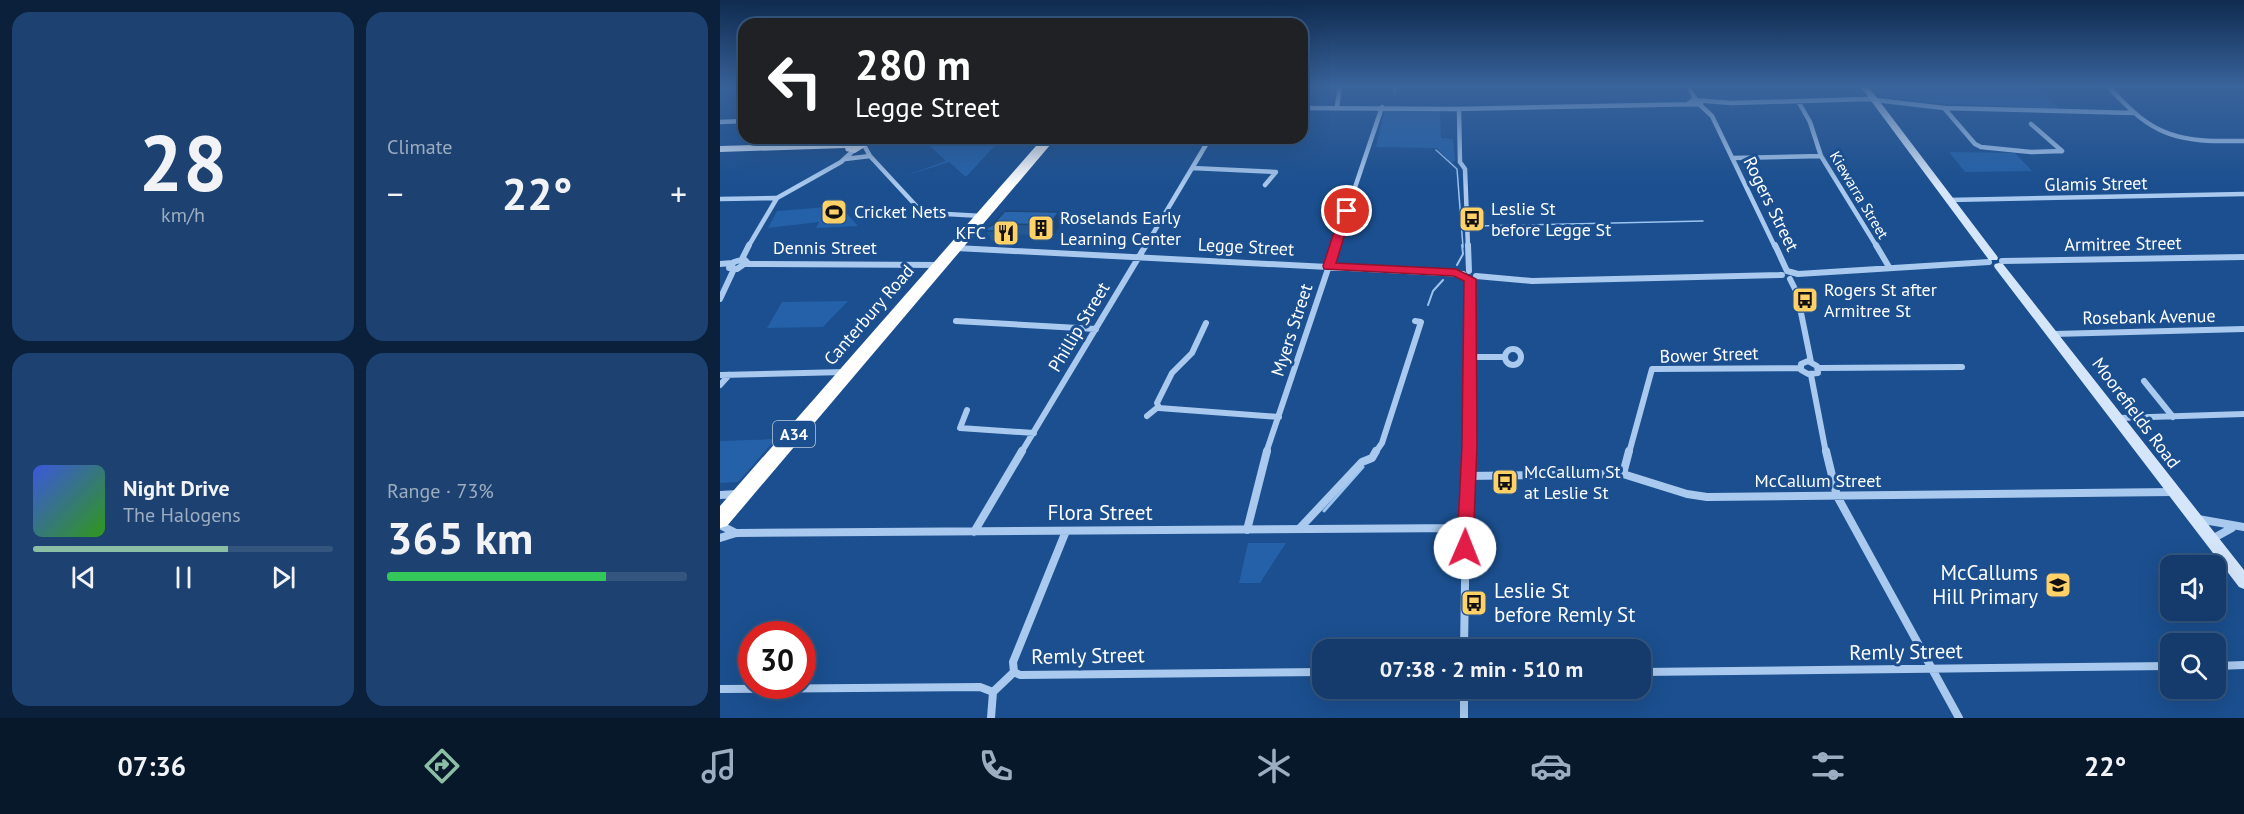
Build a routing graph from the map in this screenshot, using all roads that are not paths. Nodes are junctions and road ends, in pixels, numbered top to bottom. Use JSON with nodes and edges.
{"nodes":[{"id":1,"x":1713,"y":119,"type":"edge"},
{"id":2,"x":1378,"y":120,"type":"edge"},
{"id":3,"x":1459,"y":120,"type":"edge"},
{"id":4,"x":1809,"y":120,"type":"edge"},
{"id":5,"x":1889,"y":120,"type":"edge"},
{"id":6,"x":1954,"y":120,"type":"edge"},
{"id":7,"x":2142,"y":120,"type":"edge"},
{"id":8,"x":720,"y":122,"type":"edge"},
{"id":9,"x":738,"y":122,"type":"edge"},
{"id":10,"x":2031,"y":124,"type":"dead end"},
{"id":11,"x":2244,"y":141,"type":"edge"},
{"id":12,"x":1045,"y":144,"type":"edge"},
{"id":13,"x":1206,"y":144,"type":"edge"},
{"id":14,"x":858,"y":145,"type":"edge"},
{"id":15,"x":720,"y":149,"type":"edge"},
{"id":16,"x":870,"y":156,"type":"junction"},
{"id":17,"x":1821,"y":156,"type":"junction"},
{"id":18,"x":1732,"y":158,"type":"junction"},
{"id":19,"x":845,"y":159,"type":"junction"},
{"id":20,"x":1192,"y":168,"type":"junction"},
{"id":21,"x":1265,"y":185,"type":"dead end"},
{"id":22,"x":2244,"y":194,"type":"edge"},
{"id":23,"x":777,"y":198,"type":"junction"},
{"id":24,"x":720,"y":200,"type":"edge"},
{"id":25,"x":1949,"y":200,"type":"junction"},
{"id":26,"x":982,"y":216,"type":"junction"},
{"id":27,"x":955,"y":248,"type":"junction"},
{"id":28,"x":1138,"y":257,"type":"junction"},
{"id":29,"x":2244,"y":257,"type":"edge"},
{"id":30,"x":1996,"y":261,"type":"junction"},
{"id":31,"x":744,"y":262,"type":"junction"},
{"id":32,"x":720,"y":264,"type":"edge"},
{"id":33,"x":940,"y":265,"type":"junction"},
{"id":34,"x":733,"y":266,"type":"junction"},
{"id":35,"x":1329,"y":266,"type":"junction"},
{"id":36,"x":1889,"y":267,"type":"junction"},
{"id":37,"x":1469,"y":271,"type":"junction"},
{"id":38,"x":1784,"y":273,"type":"junction"},
{"id":39,"x":1463,"y":274,"type":"junction"},
{"id":40,"x":1792,"y":276,"type":"junction"},
{"id":41,"x":1473,"y":277,"type":"junction"},
{"id":42,"x":720,"y":299,"type":"edge"},
{"id":43,"x":956,"y":321,"type":"dead end"},
{"id":44,"x":1415,"y":321,"type":"dead end"},
{"id":45,"x":1206,"y":323,"type":"dead end"},
{"id":46,"x":1096,"y":329,"type":"junction"},
{"id":47,"x":2244,"y":329,"type":"edge"},
{"id":48,"x":2054,"y":334,"type":"junction"},
{"id":49,"x":1470,"y":357,"type":"junction"},
{"id":50,"x":1504,"y":357,"type":"dead end"},
{"id":51,"x":1811,"y":362,"type":"junction"},
{"id":52,"x":1962,"y":367,"type":"dead end"},
{"id":53,"x":1800,"y":368,"type":"junction"},
{"id":54,"x":1819,"y":368,"type":"junction"},
{"id":55,"x":847,"y":372,"type":"junction"},
{"id":56,"x":720,"y":375,"type":"edge"},
{"id":57,"x":729,"y":375,"type":"junction"},
{"id":58,"x":1811,"y":375,"type":"junction"},
{"id":59,"x":2144,"y":381,"type":"dead end"},
{"id":60,"x":720,"y":385,"type":"edge"},
{"id":61,"x":1158,"y":407,"type":"junction"},
{"id":62,"x":967,"y":410,"type":"dead end"},
{"id":63,"x":2244,"y":414,"type":"edge"},
{"id":64,"x":1147,"y":416,"type":"dead end"},
{"id":65,"x":1279,"y":417,"type":"junction"},
{"id":66,"x":2173,"y":417,"type":"junction"},
{"id":67,"x":2118,"y":418,"type":"junction"},
{"id":68,"x":1034,"y":433,"type":"junction"},
{"id":69,"x":1623,"y":474,"type":"junction"},
{"id":70,"x":1466,"y":476,"type":"junction"},
{"id":71,"x":2174,"y":492,"type":"junction"},
{"id":72,"x":720,"y":495,"type":"edge"},
{"id":73,"x":742,"y":495,"type":"junction"},
{"id":74,"x":1837,"y":496,"type":"junction"},
{"id":75,"x":2195,"y":519,"type":"junction"},
{"id":76,"x":720,"y":520,"type":"edge"},
{"id":77,"x":720,"y":525,"type":"edge"},
{"id":78,"x":2233,"y":527,"type":"junction"},
{"id":79,"x":2244,"y":527,"type":"edge"},
{"id":80,"x":1465,"y":528,"type":"junction"},
{"id":81,"x":1299,"y":529,"type":"junction"},
{"id":82,"x":1247,"y":530,"type":"junction"},
{"id":83,"x":1066,"y":531,"type":"junction"},
{"id":84,"x":974,"y":532,"type":"junction"},
{"id":85,"x":736,"y":533,"type":"junction"},
{"id":86,"x":720,"y":538,"type":"edge"},
{"id":87,"x":2211,"y":539,"type":"junction"},
{"id":88,"x":2244,"y":582,"type":"edge"},
{"id":89,"x":1464,"y":639,"type":"edge"},
{"id":90,"x":2244,"y":665,"type":"edge"},
{"id":91,"x":2160,"y":666,"type":"edge"},
{"id":92,"x":2226,"y":666,"type":"edge"},
{"id":93,"x":1932,"y":669,"type":"junction"},
{"id":94,"x":1014,"y":672,"type":"junction"},
{"id":95,"x":1312,"y":672,"type":"edge"},
{"id":96,"x":1651,"y":672,"type":"edge"},
{"id":97,"x":720,"y":689,"type":"edge"},
{"id":98,"x":993,"y":692,"type":"junction"},
{"id":99,"x":1464,"y":699,"type":"edge"},
{"id":100,"x":990,"y":718,"type":"edge"},
{"id":101,"x":1464,"y":718,"type":"edge"},
{"id":102,"x":1959,"y":718,"type":"edge"}],
"edges":[{"from":1,"to":18,"type":"street","name":"Rogers Street"},
{"from":2,"to":35,"type":"street","name":"Myers Street"},
{"from":3,"to":37,"type":"street"},
{"from":4,"to":17,"type":"street","name":"Kiewarra Street"},
{"from":5,"to":25,"type":"main road","name":"Moorefields Road"},
{"from":6,"to":10,"type":"street"},
{"from":7,"to":11,"type":"street"},
{"from":8,"to":9,"type":"street"},
{"from":12,"to":26,"type":"highway","name":"Canterbury Road","number":"A34"},
{"from":13,"to":20,"type":"street","name":"Phillip Street"},
{"from":14,"to":15,"type":"main road"},
{"from":14,"to":16,"type":"street"},
{"from":14,"to":16,"type":"street"},
{"from":14,"to":19,"type":"street"},
{"from":16,"to":19,"type":"street"},
{"from":16,"to":26,"type":"street"},
{"from":17,"to":18,"type":"street"},
{"from":17,"to":36,"type":"street","name":"Kiewarra Street"},
{"from":18,"to":38,"type":"street","name":"Rogers Street"},
{"from":19,"to":23,"type":"street"},
{"from":20,"to":21,"type":"street"},
{"from":20,"to":28,"type":"street","name":"Phillip Street"},
{"from":22,"to":25,"type":"street","name":"Glamis Street"},
{"from":23,"to":24,"type":"street"},
{"from":23,"to":31,"type":"street"},
{"from":25,"to":30,"type":"main road","name":"Moorefields Road"},
{"from":26,"to":27,"type":"highway","name":"Canterbury Road","number":"A34"},
{"from":27,"to":28,"type":"street","name":"Legge Street"},
{"from":27,"to":33,"type":"highway","name":"Canterbury Road","number":"A34"},
{"from":28,"to":35,"type":"street","name":"Legge Street"},
{"from":28,"to":46,"type":"street","name":"Phillip Street"},
{"from":29,"to":30,"type":"street","name":"Armitree Street"},
{"from":30,"to":36,"type":"street","name":"Armitree Street"},
{"from":30,"to":48,"type":"main road","name":"Moorefields Road"},
{"from":31,"to":33,"type":"street","name":"Dennis Street"},
{"from":31,"to":34,"type":"street"},
{"from":32,"to":34,"type":"street"},
{"from":33,"to":55,"type":"highway","name":"Canterbury Road","number":"A34"},
{"from":34,"to":42,"type":"street"},
{"from":35,"to":39,"type":"street","name":"Legge Street"},
{"from":35,"to":65,"type":"street","name":"Myers Street"},
{"from":36,"to":40,"type":"street","name":"Armitree Street"},
{"from":37,"to":39,"type":"street"},
{"from":37,"to":41,"type":"street"},
{"from":38,"to":40,"type":"street"},
{"from":38,"to":41,"type":"street"},
{"from":39,"to":41,"type":"street"},
{"from":40,"to":51,"type":"street","name":"Rogers Street"},
{"from":41,"to":49,"type":"street"},
{"from":43,"to":46,"type":"street"},
{"from":44,"to":81,"type":"street"},
{"from":45,"to":61,"type":"street"},
{"from":46,"to":68,"type":"street","name":"Phillip Street"},
{"from":47,"to":48,"type":"street","name":"Rosebank Avenue"},
{"from":48,"to":67,"type":"main road","name":"Moorefields Road"},
{"from":49,"to":50,"type":"street"},
{"from":49,"to":70,"type":"street"},
{"from":51,"to":53,"type":"street"},
{"from":51,"to":54,"type":"street"},
{"from":52,"to":54,"type":"street"},
{"from":53,"to":58,"type":"street"},
{"from":53,"to":69,"type":"street","name":"Bower Street"},
{"from":54,"to":58,"type":"street"},
{"from":55,"to":57,"type":"street"},
{"from":55,"to":73,"type":"highway","name":"Canterbury Road","number":"A34"},
{"from":56,"to":57,"type":"street"},
{"from":57,"to":60,"type":"street"},
{"from":58,"to":74,"type":"street"},
{"from":59,"to":66,"type":"street"},
{"from":61,"to":64,"type":"street"},
{"from":61,"to":65,"type":"street"},
{"from":62,"to":68,"type":"street"},
{"from":63,"to":66,"type":"street"},
{"from":65,"to":82,"type":"street","name":"Myers Street"},
{"from":66,"to":67,"type":"street"},
{"from":67,"to":71,"type":"main road","name":"Moorefields Road"},
{"from":68,"to":84,"type":"street","name":"Phillip Street"},
{"from":69,"to":70,"type":"street","name":"McCallum Street"},
{"from":69,"to":74,"type":"street","name":"McCallum Street"},
{"from":70,"to":80,"type":"street"},
{"from":71,"to":74,"type":"street","name":"McCallum Street"},
{"from":71,"to":75,"type":"main road","name":"Moorefields Road"},
{"from":72,"to":73,"type":"street"},
{"from":73,"to":76,"type":"highway","name":"Canterbury Road","number":"A34"},
{"from":74,"to":93,"type":"street"},
{"from":75,"to":78,"type":"street"},
{"from":75,"to":87,"type":"main road","name":"Moorefields Road"},
{"from":77,"to":85,"type":"street","name":"Flora Street"},
{"from":78,"to":79,"type":"street"},
{"from":78,"to":87,"type":"street"},
{"from":80,"to":81,"type":"street","name":"Flora Street"},
{"from":80,"to":89,"type":"street"},
{"from":81,"to":82,"type":"street","name":"Flora Street"},
{"from":82,"to":83,"type":"street","name":"Flora Street"},
{"from":83,"to":84,"type":"street","name":"Flora Street"},
{"from":83,"to":94,"type":"street"},
{"from":84,"to":85,"type":"street","name":"Flora Street"},
{"from":85,"to":86,"type":"street","name":"Flora Street"},
{"from":87,"to":88,"type":"main road","name":"Moorefields Road"},
{"from":90,"to":92,"type":"street"},
{"from":91,"to":93,"type":"street","name":"Remly Street"},
{"from":93,"to":96,"type":"street","name":"Remly Street"},
{"from":93,"to":102,"type":"street"},
{"from":94,"to":95,"type":"street","name":"Remly Street"},
{"from":94,"to":98,"type":"street","name":"Remly Street"},
{"from":97,"to":98,"type":"street"},
{"from":98,"to":100,"type":"street"},
{"from":99,"to":101,"type":"street"}]}
